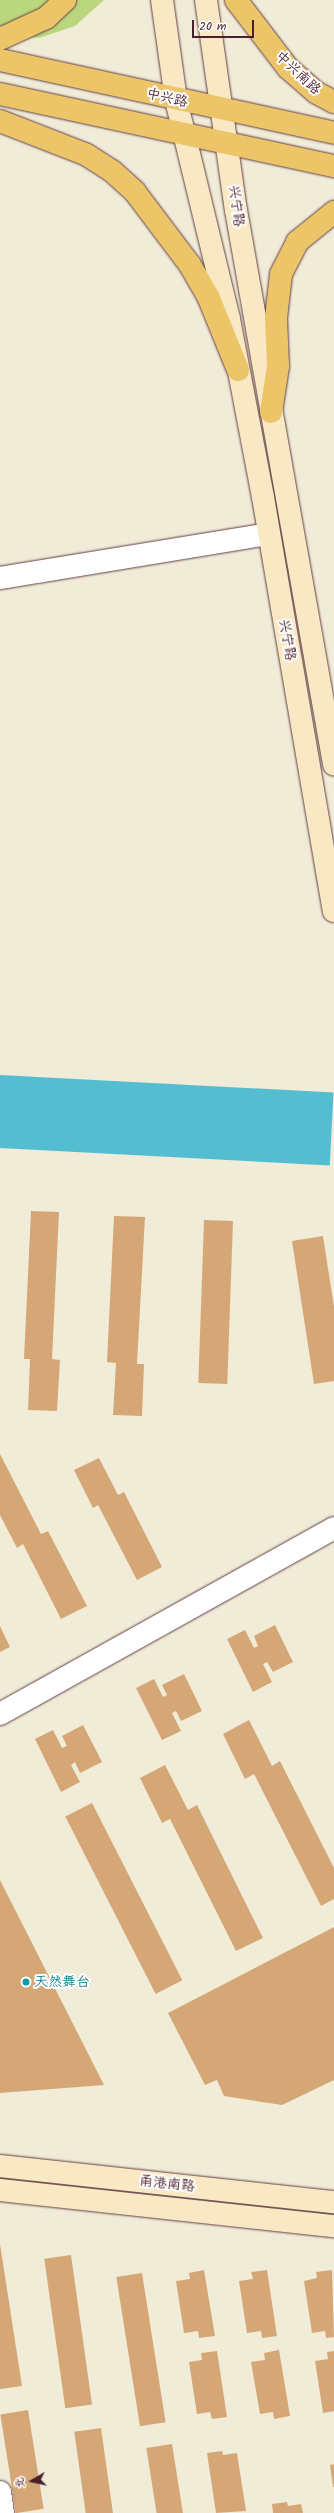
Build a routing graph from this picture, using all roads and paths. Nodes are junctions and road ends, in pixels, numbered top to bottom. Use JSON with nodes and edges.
{"nodes":[{"id":1,"x":65,"y":0,"type":"edge"},
{"id":2,"x":162,"y":0,"type":"edge"},
{"id":3,"x":206,"y":0,"type":"edge"},
{"id":4,"x":236,"y":0,"type":"edge"},
{"id":5,"x":0,"y":39,"type":"edge"},
{"id":6,"x":0,"y":60,"type":"edge"},
{"id":7,"x":0,"y":94,"type":"edge"},
{"id":8,"x":176,"y":100,"type":"junction"},
{"id":9,"x":334,"y":102,"type":"edge"},
{"id":10,"x":224,"y":111,"type":"junction"},
{"id":11,"x":0,"y":121,"type":"edge"},
{"id":12,"x":334,"y":132,"type":"edge"},
{"id":13,"x":186,"y":134,"type":"junction"},
{"id":14,"x":228,"y":142,"type":"junction"},
{"id":15,"x":334,"y":166,"type":"edge"},
{"id":16,"x":334,"y":212,"type":"edge"},
{"id":17,"x":238,"y":370,"type":"junction"},
{"id":18,"x":271,"y":412,"type":"junction"},
{"id":19,"x":268,"y":534,"type":"junction"},
{"id":20,"x":0,"y":578,"type":"edge"},
{"id":21,"x":334,"y":764,"type":"edge"},
{"id":22,"x":334,"y":911,"type":"edge"},
{"id":23,"x":334,"y":1528,"type":"edge"},
{"id":24,"x":0,"y":1714,"type":"edge"},
{"id":25,"x":0,"y":2166,"type":"edge"},
{"id":26,"x":0,"y":2190,"type":"edge"},
{"id":27,"x":334,"y":2202,"type":"edge"},
{"id":28,"x":334,"y":2226,"type":"edge"},
{"id":29,"x":0,"y":2492,"type":"edge"},
{"id":30,"x":3,"y":2513,"type":"edge"}],
"edges":[{"from":1,"to":5,"type":"main road"},
{"from":2,"to":8,"type":"main road","name":"兴宁路"},
{"from":3,"to":10,"type":"main road","name":"兴宁路"},
{"from":4,"to":9,"type":"main road","name":"中兴南路"},
{"from":6,"to":8,"type":"main road","name":"中兴路"},
{"from":7,"to":13,"type":"main road"},
{"from":8,"to":10,"type":"main road","name":"中兴路"},
{"from":8,"to":13,"type":"main road","name":"兴宁路"},
{"from":10,"to":12,"type":"main road","name":"中兴路"},
{"from":10,"to":14,"type":"main road","name":"兴宁路"},
{"from":11,"to":17,"type":"main road","name":"兴宁路"},
{"from":13,"to":14,"type":"main road"},
{"from":13,"to":17,"type":"main road","name":"兴宁路"},
{"from":14,"to":15,"type":"main road"},
{"from":14,"to":18,"type":"main road","name":"兴宁路"},
{"from":16,"to":18,"type":"main road","name":"兴宁路"},
{"from":17,"to":19,"type":"main road","name":"兴宁路"},
{"from":18,"to":21,"type":"main road","name":"兴宁路"},
{"from":19,"to":20,"type":"street"},
{"from":19,"to":22,"type":"main road","name":"兴宁路"},
{"from":23,"to":24,"type":"street"},
{"from":25,"to":27,"type":"main road","name":"甬港南路"},
{"from":26,"to":28,"type":"main road","name":"甬港南路"},
{"from":29,"to":30,"type":"street"}]}
